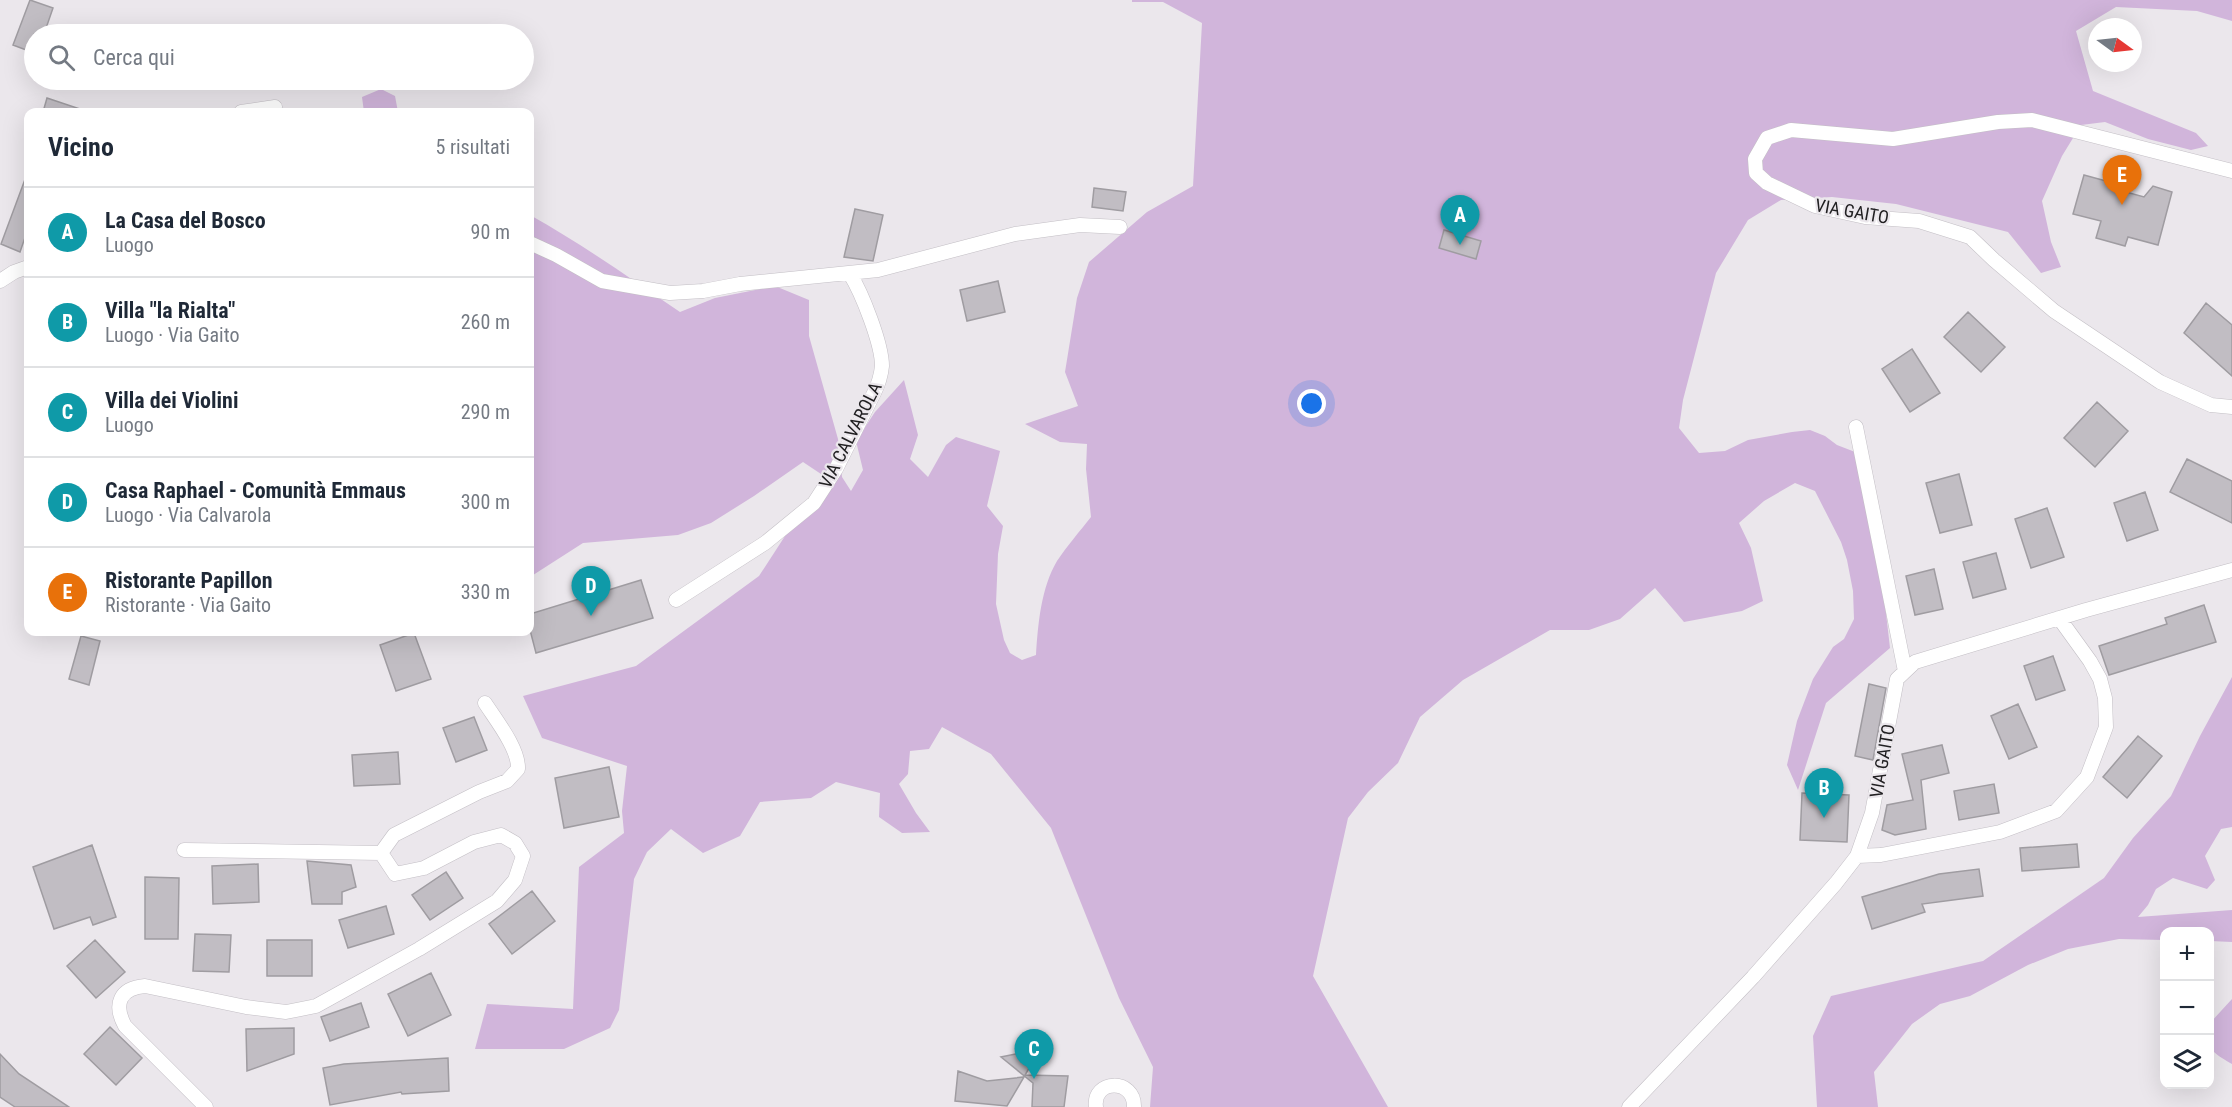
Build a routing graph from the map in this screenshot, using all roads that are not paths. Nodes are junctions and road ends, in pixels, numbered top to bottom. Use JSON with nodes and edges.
{"nodes":[{"id":1,"x":275,"y":107,"type":"dead end"},
{"id":2,"x":268,"y":108,"type":"edge"},
{"id":3,"x":2232,"y":171,"type":"edge"},
{"id":4,"x":1120,"y":227,"type":"dead end"},
{"id":5,"x":534,"y":245,"type":"edge"},
{"id":6,"x":24,"y":268,"type":"edge"},
{"id":7,"x":850,"y":274,"type":"junction"},
{"id":8,"x":0,"y":281,"type":"edge"},
{"id":9,"x":2232,"y":407,"type":"edge"},
{"id":10,"x":1856,"y":427,"type":"dead end"},
{"id":11,"x":2232,"y":570,"type":"edge"},
{"id":12,"x":676,"y":600,"type":"dead end"},
{"id":13,"x":2059,"y":618,"type":"junction"},
{"id":14,"x":1905,"y":671,"type":"junction"},
{"id":15,"x":485,"y":703,"type":"dead end"},
{"id":16,"x":184,"y":850,"type":"dead end"},
{"id":17,"x":381,"y":854,"type":"junction"},
{"id":18,"x":1857,"y":856,"type":"junction"},
{"id":19,"x":206,"y":1107,"type":"edge"},
{"id":20,"x":1096,"y":1107,"type":"edge"},
{"id":21,"x":1134,"y":1107,"type":"edge"},
{"id":22,"x":1629,"y":1107,"type":"edge"}],
"edges":[{"from":1,"to":2,"type":"street"},
{"from":3,"to":9,"type":"street","name":"VIA GAITO"},
{"from":4,"to":7,"type":"street"},
{"from":5,"to":7,"type":"street"},
{"from":6,"to":8,"type":"street"},
{"from":7,"to":12,"type":"street","name":"VIA CALVAROLA"},
{"from":10,"to":14,"type":"street"},
{"from":11,"to":13,"type":"street"},
{"from":13,"to":14,"type":"street"},
{"from":13,"to":18,"type":"street"},
{"from":14,"to":18,"type":"street","name":"VIA GAITO"},
{"from":15,"to":17,"type":"street"},
{"from":16,"to":17,"type":"street"},
{"from":17,"to":19,"type":"street"},
{"from":18,"to":22,"type":"street","name":"VIA GAITO"},
{"from":20,"to":21,"type":"street"}]}
